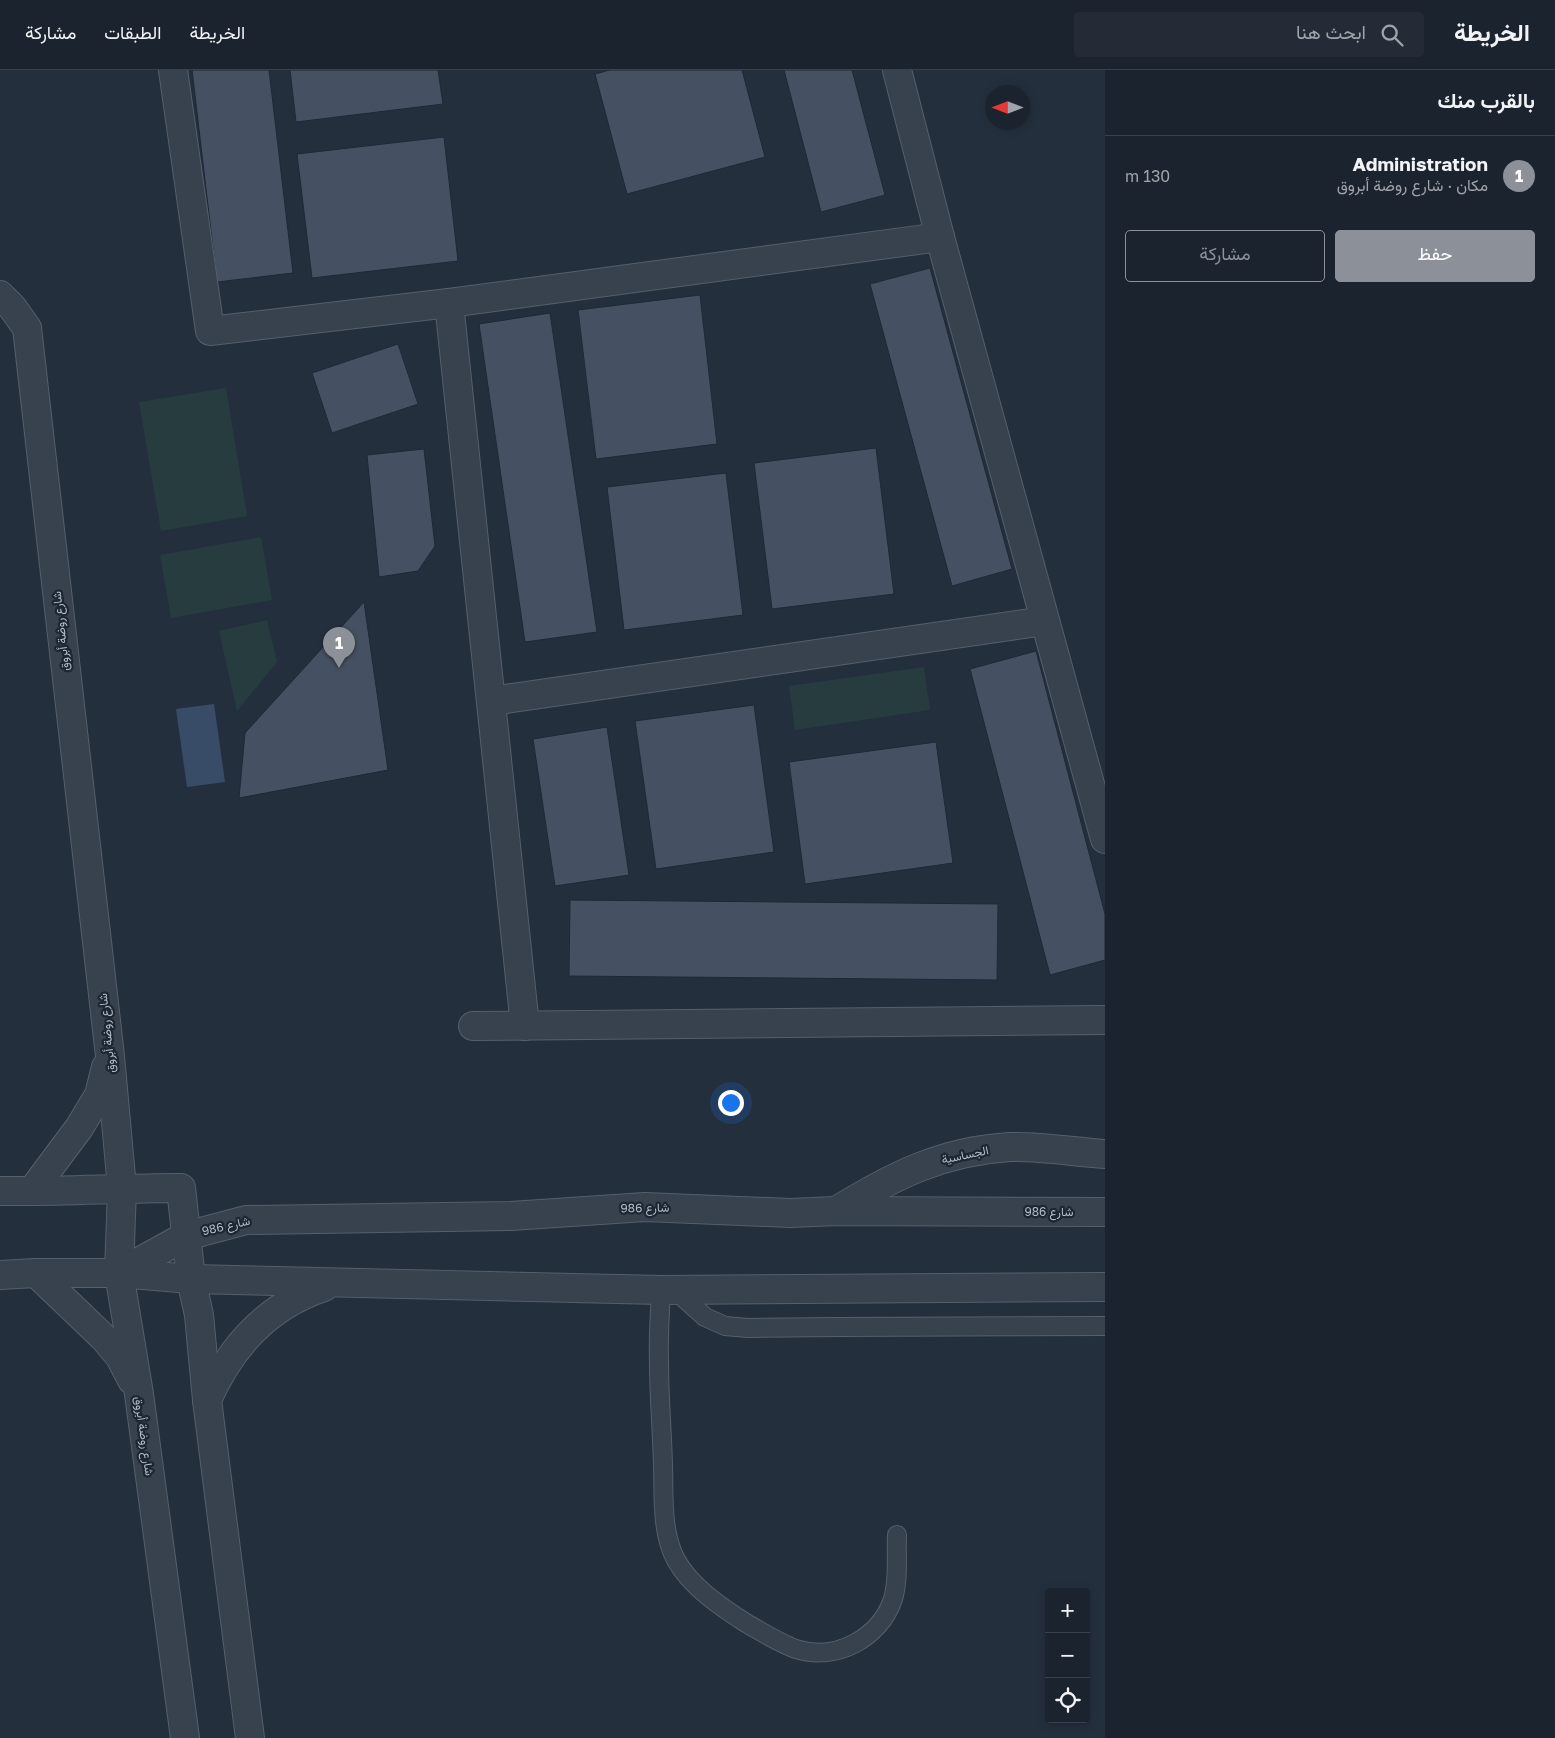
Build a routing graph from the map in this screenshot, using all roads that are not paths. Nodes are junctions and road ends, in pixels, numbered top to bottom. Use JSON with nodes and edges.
{"nodes":[{"id":1,"x":174,"y":70,"type":"edge"},
{"id":2,"x":897,"y":70,"type":"edge"},
{"id":3,"x":940,"y":237,"type":"junction"},
{"id":4,"x":0,"y":295,"type":"edge"},
{"id":5,"x":449,"y":303,"type":"junction"},
{"id":6,"x":1045,"y":621,"type":"junction"},
{"id":7,"x":491,"y":702,"type":"junction"},
{"id":8,"x":1105,"y":839,"type":"edge"},
{"id":9,"x":1105,"y":1020,"type":"edge"},
{"id":10,"x":473,"y":1026,"type":"dead end"},
{"id":11,"x":525,"y":1026,"type":"junction"},
{"id":12,"x":110,"y":1056,"type":"junction"},
{"id":13,"x":1105,"y":1154,"type":"edge"},
{"id":14,"x":122,"y":1188,"type":"junction"},
{"id":15,"x":0,"y":1191,"type":"edge"},
{"id":16,"x":32,"y":1191,"type":"junction"},
{"id":17,"x":836,"y":1211,"type":"junction"},
{"id":18,"x":1105,"y":1212,"type":"edge"},
{"id":19,"x":186,"y":1236,"type":"junction"},
{"id":20,"x":36,"y":1273,"type":"junction"},
{"id":21,"x":119,"y":1273,"type":"junction"},
{"id":22,"x":0,"y":1275,"type":"edge"},
{"id":23,"x":191,"y":1279,"type":"junction"},
{"id":24,"x":335,"y":1283,"type":"junction"},
{"id":25,"x":1105,"y":1287,"type":"edge"},
{"id":26,"x":668,"y":1290,"type":"junction"},
{"id":27,"x":1105,"y":1326,"type":"edge"},
{"id":28,"x":139,"y":1394,"type":"junction"},
{"id":29,"x":207,"y":1400,"type":"junction"},
{"id":30,"x":896,"y":1535,"type":"dead end"},
{"id":31,"x":185,"y":1738,"type":"edge"},
{"id":32,"x":250,"y":1738,"type":"edge"}],
"edges":[{"from":1,"to":5,"type":"street"},
{"from":2,"to":3,"type":"street"},
{"from":3,"to":5,"type":"street"},
{"from":3,"to":6,"type":"street"},
{"from":4,"to":12,"type":"street","name":"شارع روضة أبروق"},
{"from":5,"to":7,"type":"street"},
{"from":6,"to":7,"type":"street"},
{"from":6,"to":8,"type":"street"},
{"from":7,"to":11,"type":"street"},
{"from":9,"to":11,"type":"street"},
{"from":10,"to":11,"type":"street"},
{"from":12,"to":14,"type":"street","name":"شارع روضة أبروق"},
{"from":12,"to":16,"type":"street"},
{"from":13,"to":17,"type":"street","name":"الجساسية"},
{"from":14,"to":16,"type":"street"},
{"from":14,"to":19,"type":"street"},
{"from":14,"to":21,"type":"street","name":"شارع روضة أبروق"},
{"from":15,"to":16,"type":"street"},
{"from":17,"to":18,"type":"street","name":"شارع 986"},
{"from":17,"to":19,"type":"street","name":"شارع 986"},
{"from":19,"to":21,"type":"street","name":"شارع 986"},
{"from":19,"to":23,"type":"street"},
{"from":20,"to":21,"type":"street"},
{"from":20,"to":22,"type":"street"},
{"from":20,"to":28,"type":"street"},
{"from":21,"to":23,"type":"street"},
{"from":21,"to":28,"type":"street","name":"شارع روضة أبروق"},
{"from":23,"to":24,"type":"street"},
{"from":23,"to":29,"type":"street"},
{"from":24,"to":26,"type":"street"},
{"from":24,"to":29,"type":"street"},
{"from":25,"to":26,"type":"street"},
{"from":26,"to":27,"type":"lane"},
{"from":26,"to":30,"type":"lane"},
{"from":28,"to":31,"type":"street","name":"شارع روضة أبروق"},
{"from":29,"to":32,"type":"street"}]}
